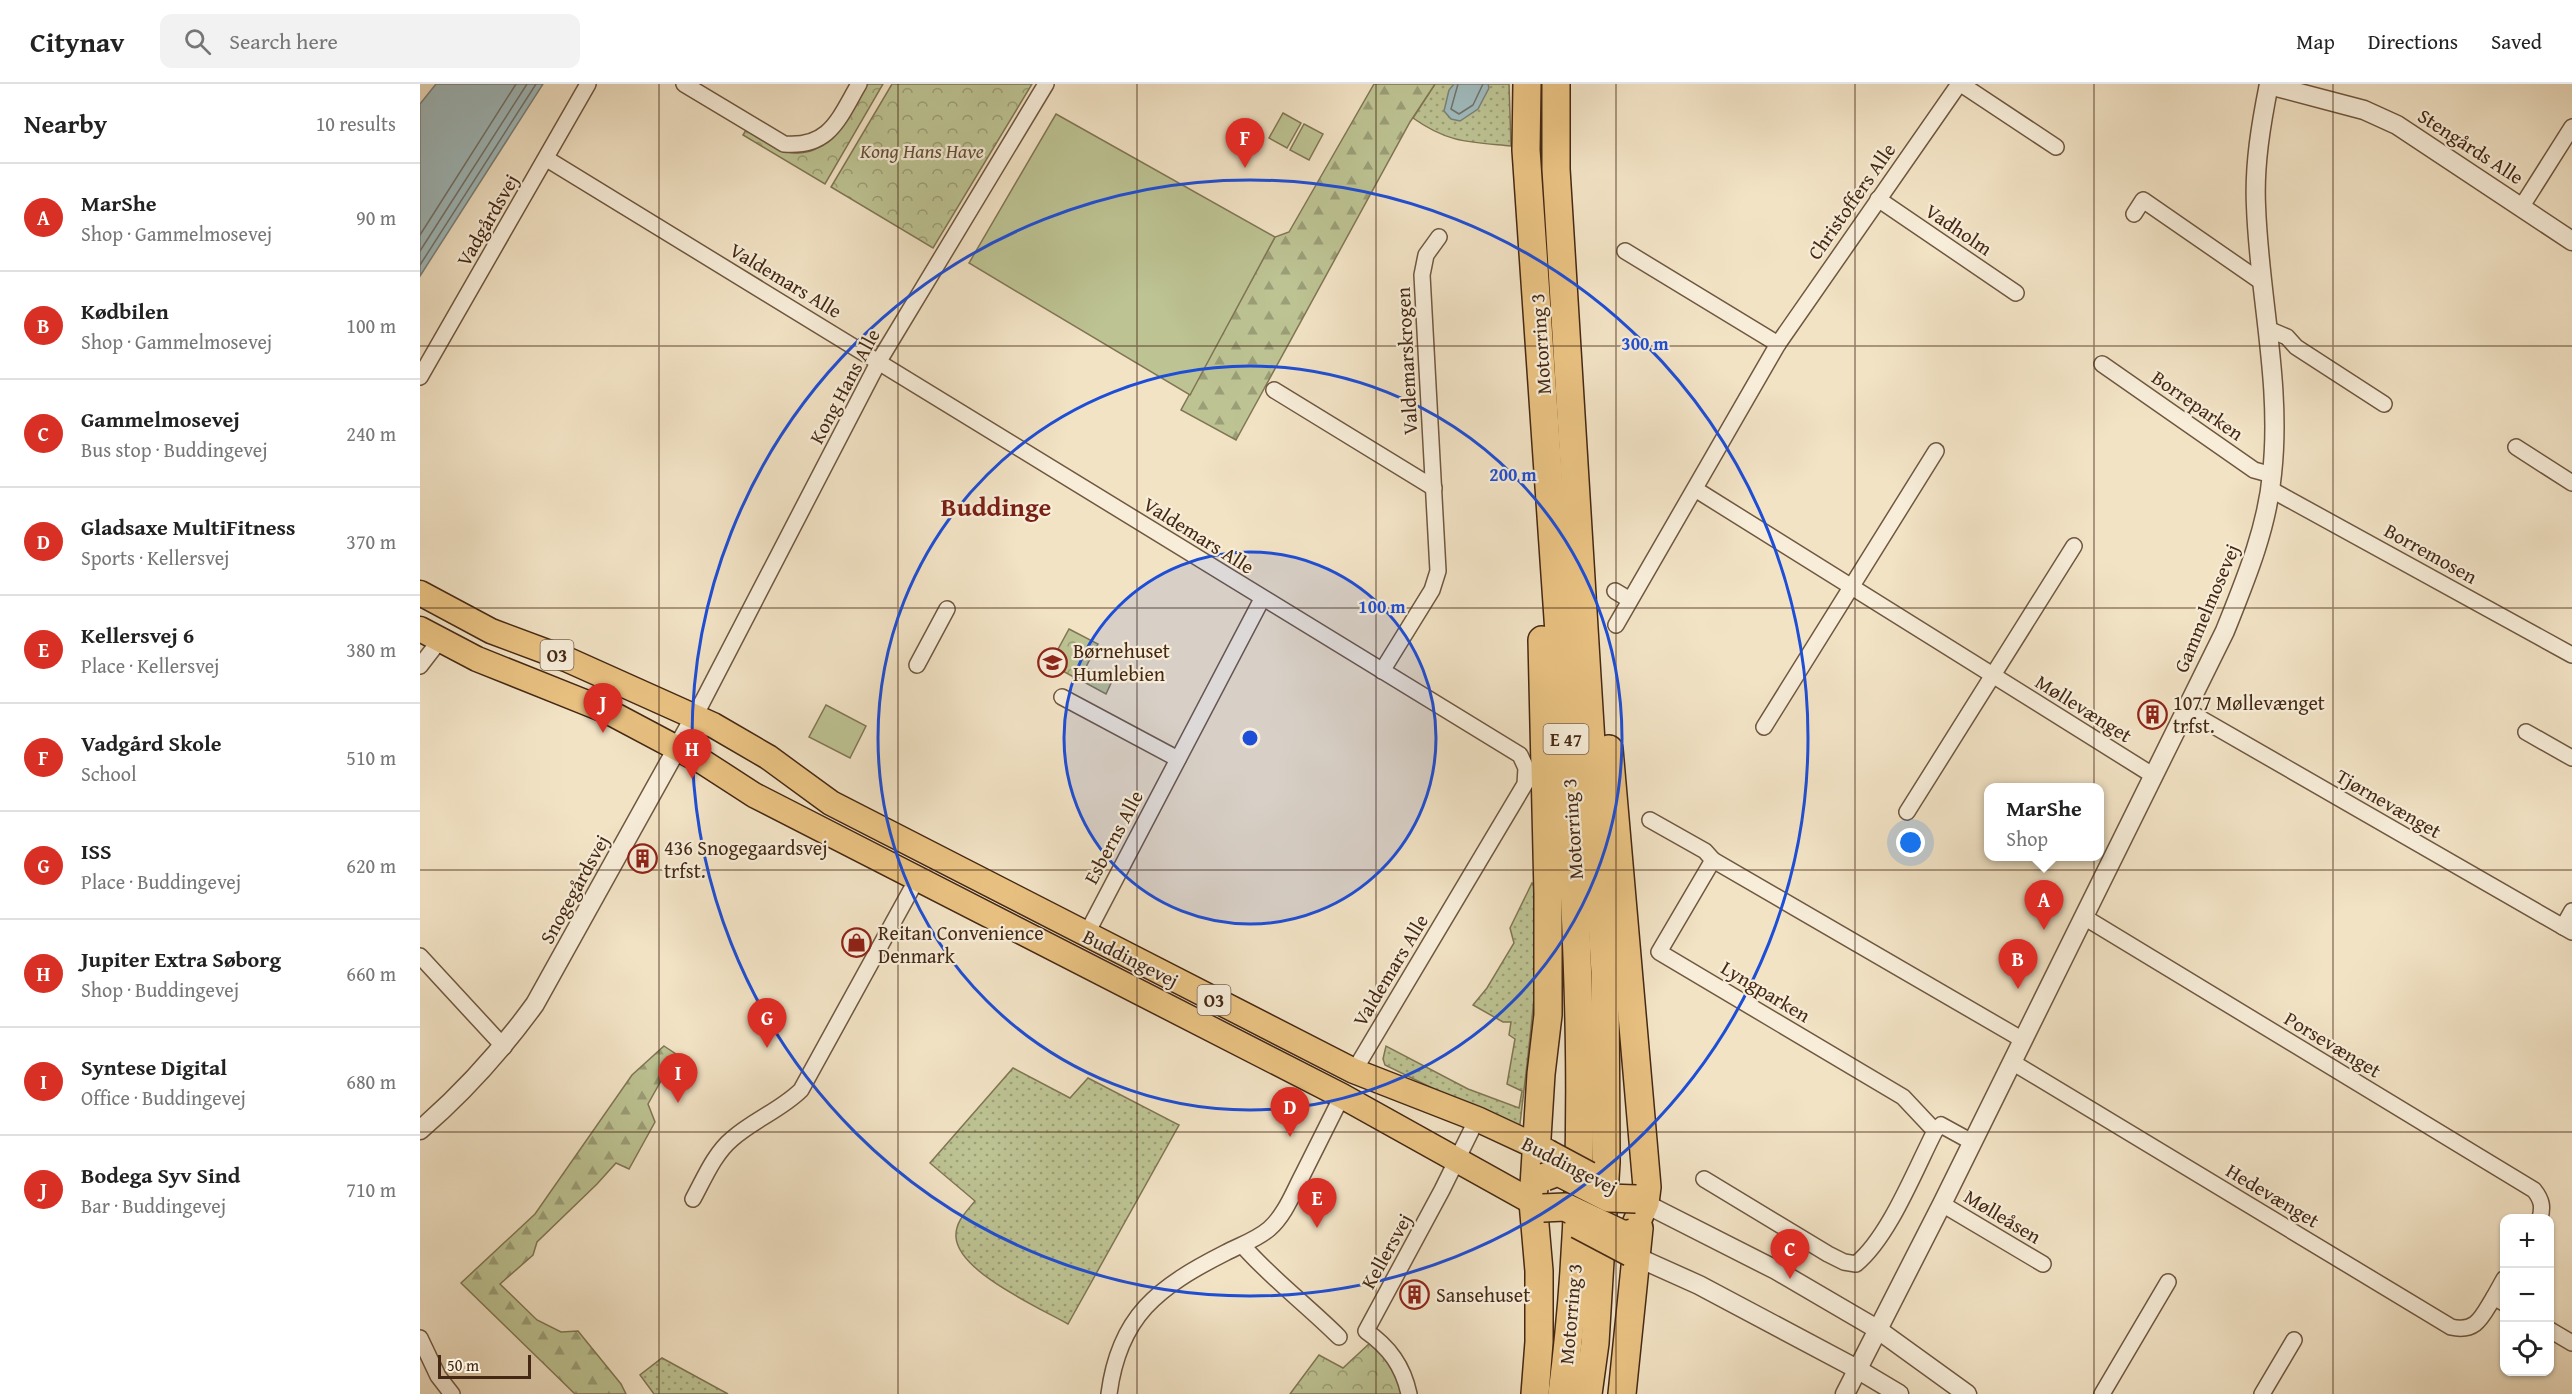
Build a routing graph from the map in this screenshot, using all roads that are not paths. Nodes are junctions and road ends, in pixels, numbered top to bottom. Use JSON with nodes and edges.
{"nodes":[{"id":1,"x":588,"y":84,"type":"edge"},
{"id":2,"x":684,"y":84,"type":"edge"},
{"id":3,"x":860,"y":84,"type":"edge"},
{"id":4,"x":1046,"y":84,"type":"edge"},
{"id":5,"x":1527,"y":84,"type":"edge"},
{"id":6,"x":1556,"y":84,"type":"edge"},
{"id":7,"x":1960,"y":84,"type":"edge"},
{"id":8,"x":2269,"y":84,"type":"edge"},
{"id":9,"x":2572,"y":127,"type":"edge"},
{"id":10,"x":2056,"y":147,"type":"dead end"},
{"id":11,"x":547,"y":159,"type":"junction"},
{"id":12,"x":1878,"y":199,"type":"junction"},
{"id":13,"x":2522,"y":206,"type":"junction"},
{"id":14,"x":2134,"y":214,"type":"dead end"},
{"id":15,"x":1439,"y":237,"type":"dead end"},
{"id":16,"x":2572,"y":241,"type":"edge"},
{"id":17,"x":1625,"y":251,"type":"dead end"},
{"id":18,"x":2263,"y":283,"type":"junction"},
{"id":19,"x":2016,"y":293,"type":"dead end"},
{"id":20,"x":2268,"y":329,"type":"junction"},
{"id":21,"x":1778,"y":344,"type":"junction"},
{"id":22,"x":879,"y":362,"type":"junction"},
{"id":23,"x":2102,"y":364,"type":"dead end"},
{"id":24,"x":420,"y":377,"type":"edge"},
{"id":25,"x":1274,"y":390,"type":"dead end"},
{"id":26,"x":2384,"y":404,"type":"dead end"},
{"id":27,"x":1572,"y":438,"type":"junction"},
{"id":28,"x":2516,"y":447,"type":"dead end"},
{"id":29,"x":1936,"y":451,"type":"dead end"},
{"id":30,"x":2271,"y":482,"type":"junction"},
{"id":31,"x":2572,"y":483,"type":"edge"},
{"id":32,"x":1434,"y":488,"type":"junction"},
{"id":33,"x":1550,"y":489,"type":"junction"},
{"id":34,"x":1695,"y":489,"type":"junction"},
{"id":35,"x":2074,"y":546,"type":"dead end"},
{"id":36,"x":1851,"y":587,"type":"junction"},
{"id":37,"x":1615,"y":591,"type":"dead end"},
{"id":38,"x":420,"y":593,"type":"edge"},
{"id":39,"x":1262,"y":599,"type":"junction"},
{"id":40,"x":1630,"y":600,"type":"junction"},
{"id":41,"x":946,"y":609,"type":"dead end"},
{"id":42,"x":1616,"y":625,"type":"dead end"},
{"id":43,"x":430,"y":634,"type":"edge"},
{"id":44,"x":2572,"y":655,"type":"edge"},
{"id":45,"x":917,"y":665,"type":"dead end"},
{"id":46,"x":420,"y":666,"type":"edge"},
{"id":47,"x":1382,"y":671,"type":"junction"},
{"id":48,"x":1993,"y":676,"type":"junction"},
{"id":49,"x":1062,"y":697,"type":"dead end"},
{"id":50,"x":2186,"y":710,"type":"junction"},
{"id":51,"x":1764,"y":727,"type":"dead end"},
{"id":52,"x":687,"y":732,"type":"junction"},
{"id":53,"x":2526,"y":732,"type":"dead end"},
{"id":54,"x":2572,"y":758,"type":"edge"},
{"id":55,"x":1178,"y":759,"type":"junction"},
{"id":56,"x":2154,"y":776,"type":"junction"},
{"id":57,"x":1906,"y":812,"type":"dead end"},
{"id":58,"x":1650,"y":820,"type":"dead end"},
{"id":59,"x":1713,"y":860,"type":"junction"},
{"id":60,"x":917,"y":879,"type":"junction"},
{"id":61,"x":2572,"y":911,"type":"edge"},
{"id":62,"x":2084,"y":917,"type":"junction"},
{"id":63,"x":2567,"y":930,"type":"edge"},
{"id":64,"x":1086,"y":935,"type":"junction"},
{"id":65,"x":420,"y":956,"type":"edge"},
{"id":66,"x":2023,"y":1040,"type":"junction"},
{"id":67,"x":504,"y":1047,"type":"junction"},
{"id":68,"x":2012,"y":1062,"type":"junction"},
{"id":69,"x":1354,"y":1071,"type":"junction"},
{"id":70,"x":1342,"y":1096,"type":"junction"},
{"id":71,"x":1477,"y":1119,"type":"junction"},
{"id":72,"x":420,"y":1130,"type":"edge"},
{"id":73,"x":1935,"y":1131,"type":"junction"},
{"id":74,"x":1972,"y":1142,"type":"junction"},
{"id":75,"x":1543,"y":1159,"type":"junction"},
{"id":76,"x":1458,"y":1160,"type":"junction"},
{"id":77,"x":1704,"y":1179,"type":"dead end"},
{"id":78,"x":693,"y":1199,"type":"dead end"},
{"id":79,"x":1942,"y":1204,"type":"junction"},
{"id":80,"x":1538,"y":1205,"type":"junction"},
{"id":81,"x":2541,"y":1214,"type":"edge"},
{"id":82,"x":1637,"y":1228,"type":"junction"},
{"id":83,"x":1243,"y":1246,"type":"junction"},
{"id":84,"x":2043,"y":1264,"type":"dead end"},
{"id":85,"x":2168,"y":1282,"type":"dead end"},
{"id":86,"x":2499,"y":1300,"type":"edge"},
{"id":87,"x":1877,"y":1329,"type":"junction"},
{"id":88,"x":2554,"y":1332,"type":"edge"},
{"id":89,"x":1339,"y":1337,"type":"dead end"},
{"id":90,"x":420,"y":1338,"type":"edge"},
{"id":91,"x":2294,"y":1340,"type":"dead end"},
{"id":92,"x":2572,"y":1343,"type":"edge"},
{"id":93,"x":1857,"y":1369,"type":"junction"},
{"id":94,"x":452,"y":1394,"type":"edge"},
{"id":95,"x":1109,"y":1394,"type":"edge"},
{"id":96,"x":1409,"y":1394,"type":"edge"},
{"id":97,"x":1535,"y":1394,"type":"edge"},
{"id":98,"x":1562,"y":1394,"type":"edge"},
{"id":99,"x":1588,"y":1394,"type":"edge"},
{"id":100,"x":1622,"y":1394,"type":"edge"},
{"id":101,"x":1845,"y":1394,"type":"edge"},
{"id":102,"x":1899,"y":1394,"type":"edge"},
{"id":103,"x":1966,"y":1394,"type":"edge"},
{"id":104,"x":2102,"y":1394,"type":"edge"},
{"id":105,"x":2262,"y":1394,"type":"edge"}],
"edges":[{"from":1,"to":11,"type":"street","name":"Vadgårdsvej"},
{"from":2,"to":3,"type":"street"},
{"from":4,"to":22,"type":"street","name":"Kong Hans Alle"},
{"from":5,"to":33,"type":"highway","name":"Motorring 3","number":"E 47"},
{"from":6,"to":27,"type":"highway","name":"Motorring 3","number":"E 47"},
{"from":7,"to":10,"type":"street","name":"Christoffers Alle"},
{"from":7,"to":12,"type":"street","name":"Christoffers Alle"},
{"from":8,"to":13,"type":"street","name":"Stengårds Alle"},
{"from":8,"to":18,"type":"street","name":"Gammelmosevej"},
{"from":9,"to":13,"type":"street"},
{"from":11,"to":22,"type":"street","name":"Valdemars Alle"},
{"from":11,"to":24,"type":"street","name":"Vadgårdsvej"},
{"from":12,"to":19,"type":"street","name":"Vadholm"},
{"from":12,"to":21,"type":"street","name":"Christoffers Alle"},
{"from":13,"to":16,"type":"street","name":"Stengårds Alle"},
{"from":14,"to":18,"type":"street"},
{"from":15,"to":32,"type":"street","name":"Valdemarskrogen"},
{"from":17,"to":21,"type":"street"},
{"from":18,"to":20,"type":"street","name":"Gammelmosevej"},
{"from":20,"to":26,"type":"street"},
{"from":20,"to":30,"type":"street","name":"Gammelmosevej"},
{"from":21,"to":34,"type":"street","name":"Christoffers Alle"},
{"from":22,"to":39,"type":"street","name":"Valdemars Alle"},
{"from":22,"to":52,"type":"street","name":"Kong Hans Alle"},
{"from":23,"to":30,"type":"street","name":"Borreparken"},
{"from":25,"to":32,"type":"street","name":"Valdemarskrogen"},
{"from":27,"to":82,"type":"highway"},
{"from":27,"to":99,"type":"highway","name":"Motorring 3","number":"E 47"},
{"from":28,"to":31,"type":"street"},
{"from":29,"to":36,"type":"street"},
{"from":30,"to":44,"type":"street","name":"Borremosen"},
{"from":30,"to":50,"type":"street","name":"Gammelmosevej"},
{"from":32,"to":47,"type":"street","name":"Valdemarskrogen"},
{"from":33,"to":75,"type":"highway"},
{"from":33,"to":98,"type":"highway","name":"Motorring 3","number":"E 47"},
{"from":34,"to":36,"type":"street","name":"Møllevænget"},
{"from":34,"to":40,"type":"street","name":"Christoffers Alle"},
{"from":35,"to":48,"type":"street"},
{"from":36,"to":48,"type":"street","name":"Møllevænget"},
{"from":36,"to":51,"type":"street"},
{"from":37,"to":40,"type":"street"},
{"from":38,"to":52,"type":"main road","name":"Buddingevej","number":"O3"},
{"from":39,"to":47,"type":"street","name":"Valdemars Alle"},
{"from":39,"to":55,"type":"street","name":"Esberns Alle"},
{"from":40,"to":42,"type":"street","name":"Christoffers Alle"},
{"from":41,"to":45,"type":"street"},
{"from":43,"to":46,"type":"street"},
{"from":43,"to":52,"type":"main road","name":"Buddingevej","number":"O3"},
{"from":47,"to":69,"type":"street","name":"Valdemars Alle"},
{"from":48,"to":56,"type":"street","name":"Møllevænget"},
{"from":48,"to":57,"type":"street"},
{"from":49,"to":55,"type":"street"},
{"from":50,"to":56,"type":"street","name":"Gammelmosevej"},
{"from":50,"to":63,"type":"street","name":"Tjørnevænget"},
{"from":52,"to":60,"type":"main road","name":"Buddingevej","number":"O3"},
{"from":52,"to":64,"type":"main road","name":"Buddingevej","number":"O3"},
{"from":52,"to":67,"type":"street","name":"Snogegårdsvej"},
{"from":53,"to":54,"type":"street"},
{"from":55,"to":64,"type":"street","name":"Esberns Alle"},
{"from":56,"to":62,"type":"street","name":"Gammelmosevej"},
{"from":58,"to":59,"type":"street"},
{"from":59,"to":66,"type":"street"},
{"from":59,"to":73,"type":"street","name":"Lyngparken"},
{"from":60,"to":70,"type":"main road","name":"Buddingevej","number":"O3"},
{"from":60,"to":78,"type":"street"},
{"from":61,"to":63,"type":"street"},
{"from":62,"to":66,"type":"street","name":"Gammelmosevej"},
{"from":62,"to":81,"type":"street","name":"Porsevænget"},
{"from":64,"to":69,"type":"main road","name":"Buddingevej","number":"O3"},
{"from":65,"to":67,"type":"street"},
{"from":66,"to":68,"type":"street","name":"Gammelmosevej"},
{"from":67,"to":72,"type":"street","name":"Snogegårdsvej"},
{"from":68,"to":74,"type":"street","name":"Gammelmosevej"},
{"from":68,"to":86,"type":"street","name":"Hedevænget"},
{"from":69,"to":71,"type":"main road","name":"Buddingevej","number":"O3"},
{"from":70,"to":76,"type":"main road","name":"Buddingevej","number":"O3"},
{"from":70,"to":83,"type":"street"},
{"from":71,"to":75,"type":"main road","name":"Buddingevej","number":"O3"},
{"from":71,"to":76,"type":"street","name":"Kellersvej"},
{"from":73,"to":74,"type":"street"},
{"from":73,"to":77,"type":"street"},
{"from":74,"to":79,"type":"street","name":"Gammelmosevej"},
{"from":75,"to":80,"type":"highway"},
{"from":75,"to":82,"type":"highway","bridge":true},
{"from":76,"to":80,"type":"main road","name":"Buddingevej","number":"O3"},
{"from":76,"to":96,"type":"street","name":"Kellersvej"},
{"from":79,"to":84,"type":"street","name":"Mølleåsen"},
{"from":79,"to":87,"type":"street","name":"Gammelmosevej"},
{"from":80,"to":82,"type":"highway","bridge":true},
{"from":80,"to":97,"type":"highway"},
{"from":82,"to":87,"type":"street"},
{"from":82,"to":93,"type":"street"},
{"from":82,"to":100,"type":"highway"},
{"from":83,"to":89,"type":"street"},
{"from":83,"to":95,"type":"street"},
{"from":85,"to":104,"type":"street"},
{"from":87,"to":93,"type":"street","name":"Gammelmosevej"},
{"from":87,"to":103,"type":"street"},
{"from":88,"to":92,"type":"street"},
{"from":90,"to":94,"type":"street"},
{"from":91,"to":105,"type":"street"},
{"from":93,"to":101,"type":"street","name":"Gammelmosevej"},
{"from":93,"to":102,"type":"street"}]}
